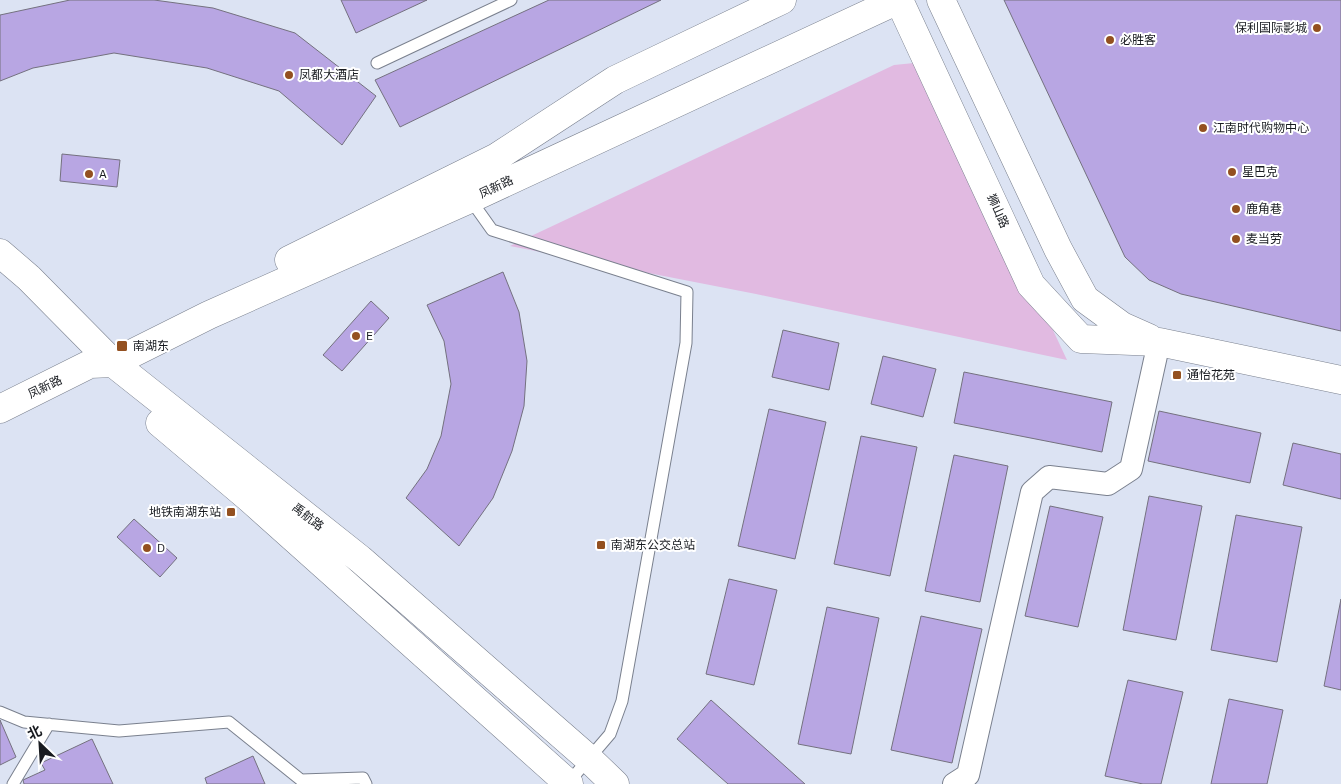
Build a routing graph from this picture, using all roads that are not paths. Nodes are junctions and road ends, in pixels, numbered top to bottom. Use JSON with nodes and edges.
{"nodes":[{"id":1,"x":511,"y":0,"type":"edge"},
{"id":2,"x":782,"y":0,"type":"edge"},
{"id":3,"x":899,"y":0,"type":"edge"},
{"id":4,"x":941,"y":0,"type":"edge"},
{"id":5,"x":378,"y":63,"type":"dead end"},
{"id":6,"x":470,"y":199,"type":"junction"},
{"id":7,"x":0,"y":253,"type":"edge"},
{"id":8,"x":0,"y":278,"type":"edge"},
{"id":9,"x":1160,"y":342,"type":"junction"},
{"id":10,"x":102,"y":359,"type":"junction"},
{"id":11,"x":1341,"y":380,"type":"edge"},
{"id":12,"x":0,"y":409,"type":"edge"},
{"id":13,"x":0,"y":712,"type":"edge"},
{"id":14,"x":49,"y":724,"type":"junction"},
{"id":15,"x":589,"y":759,"type":"junction"},
{"id":16,"x":300,"y":782,"type":"edge"},
{"id":17,"x":569,"y":783,"type":"edge"},
{"id":18,"x":13,"y":784,"type":"edge"},
{"id":19,"x":366,"y":784,"type":"edge"},
{"id":20,"x":615,"y":784,"type":"edge"},
{"id":21,"x":954,"y":784,"type":"edge"}],
"edges":[{"from":1,"to":5,"type":"lane"},
{"from":2,"to":10,"type":"main road","name":"凤新路"},
{"from":3,"to":6,"type":"main road","name":"凤新路"},
{"from":3,"to":9,"type":"main road","name":"狮山路"},
{"from":4,"to":9,"type":"main road","name":"狮山路"},
{"from":6,"to":10,"type":"main road","name":"凤新路"},
{"from":6,"to":15,"type":"lane"},
{"from":7,"to":10,"type":"main road","name":"禹航路"},
{"from":8,"to":10,"type":"main road","name":"禹航路"},
{"from":9,"to":11,"type":"main road","name":"狮山路"},
{"from":9,"to":21,"type":"street"},
{"from":10,"to":12,"type":"main road","name":"凤新路"},
{"from":10,"to":15,"type":"main road","name":"禹航路"},
{"from":10,"to":17,"type":"main road","name":"禹航路"},
{"from":13,"to":14,"type":"lane"},
{"from":14,"to":16,"type":"lane"},
{"from":14,"to":18,"type":"lane"},
{"from":15,"to":17,"type":"lane"},
{"from":15,"to":20,"type":"main road","name":"禹航路"},
{"from":16,"to":19,"type":"lane"}]}
